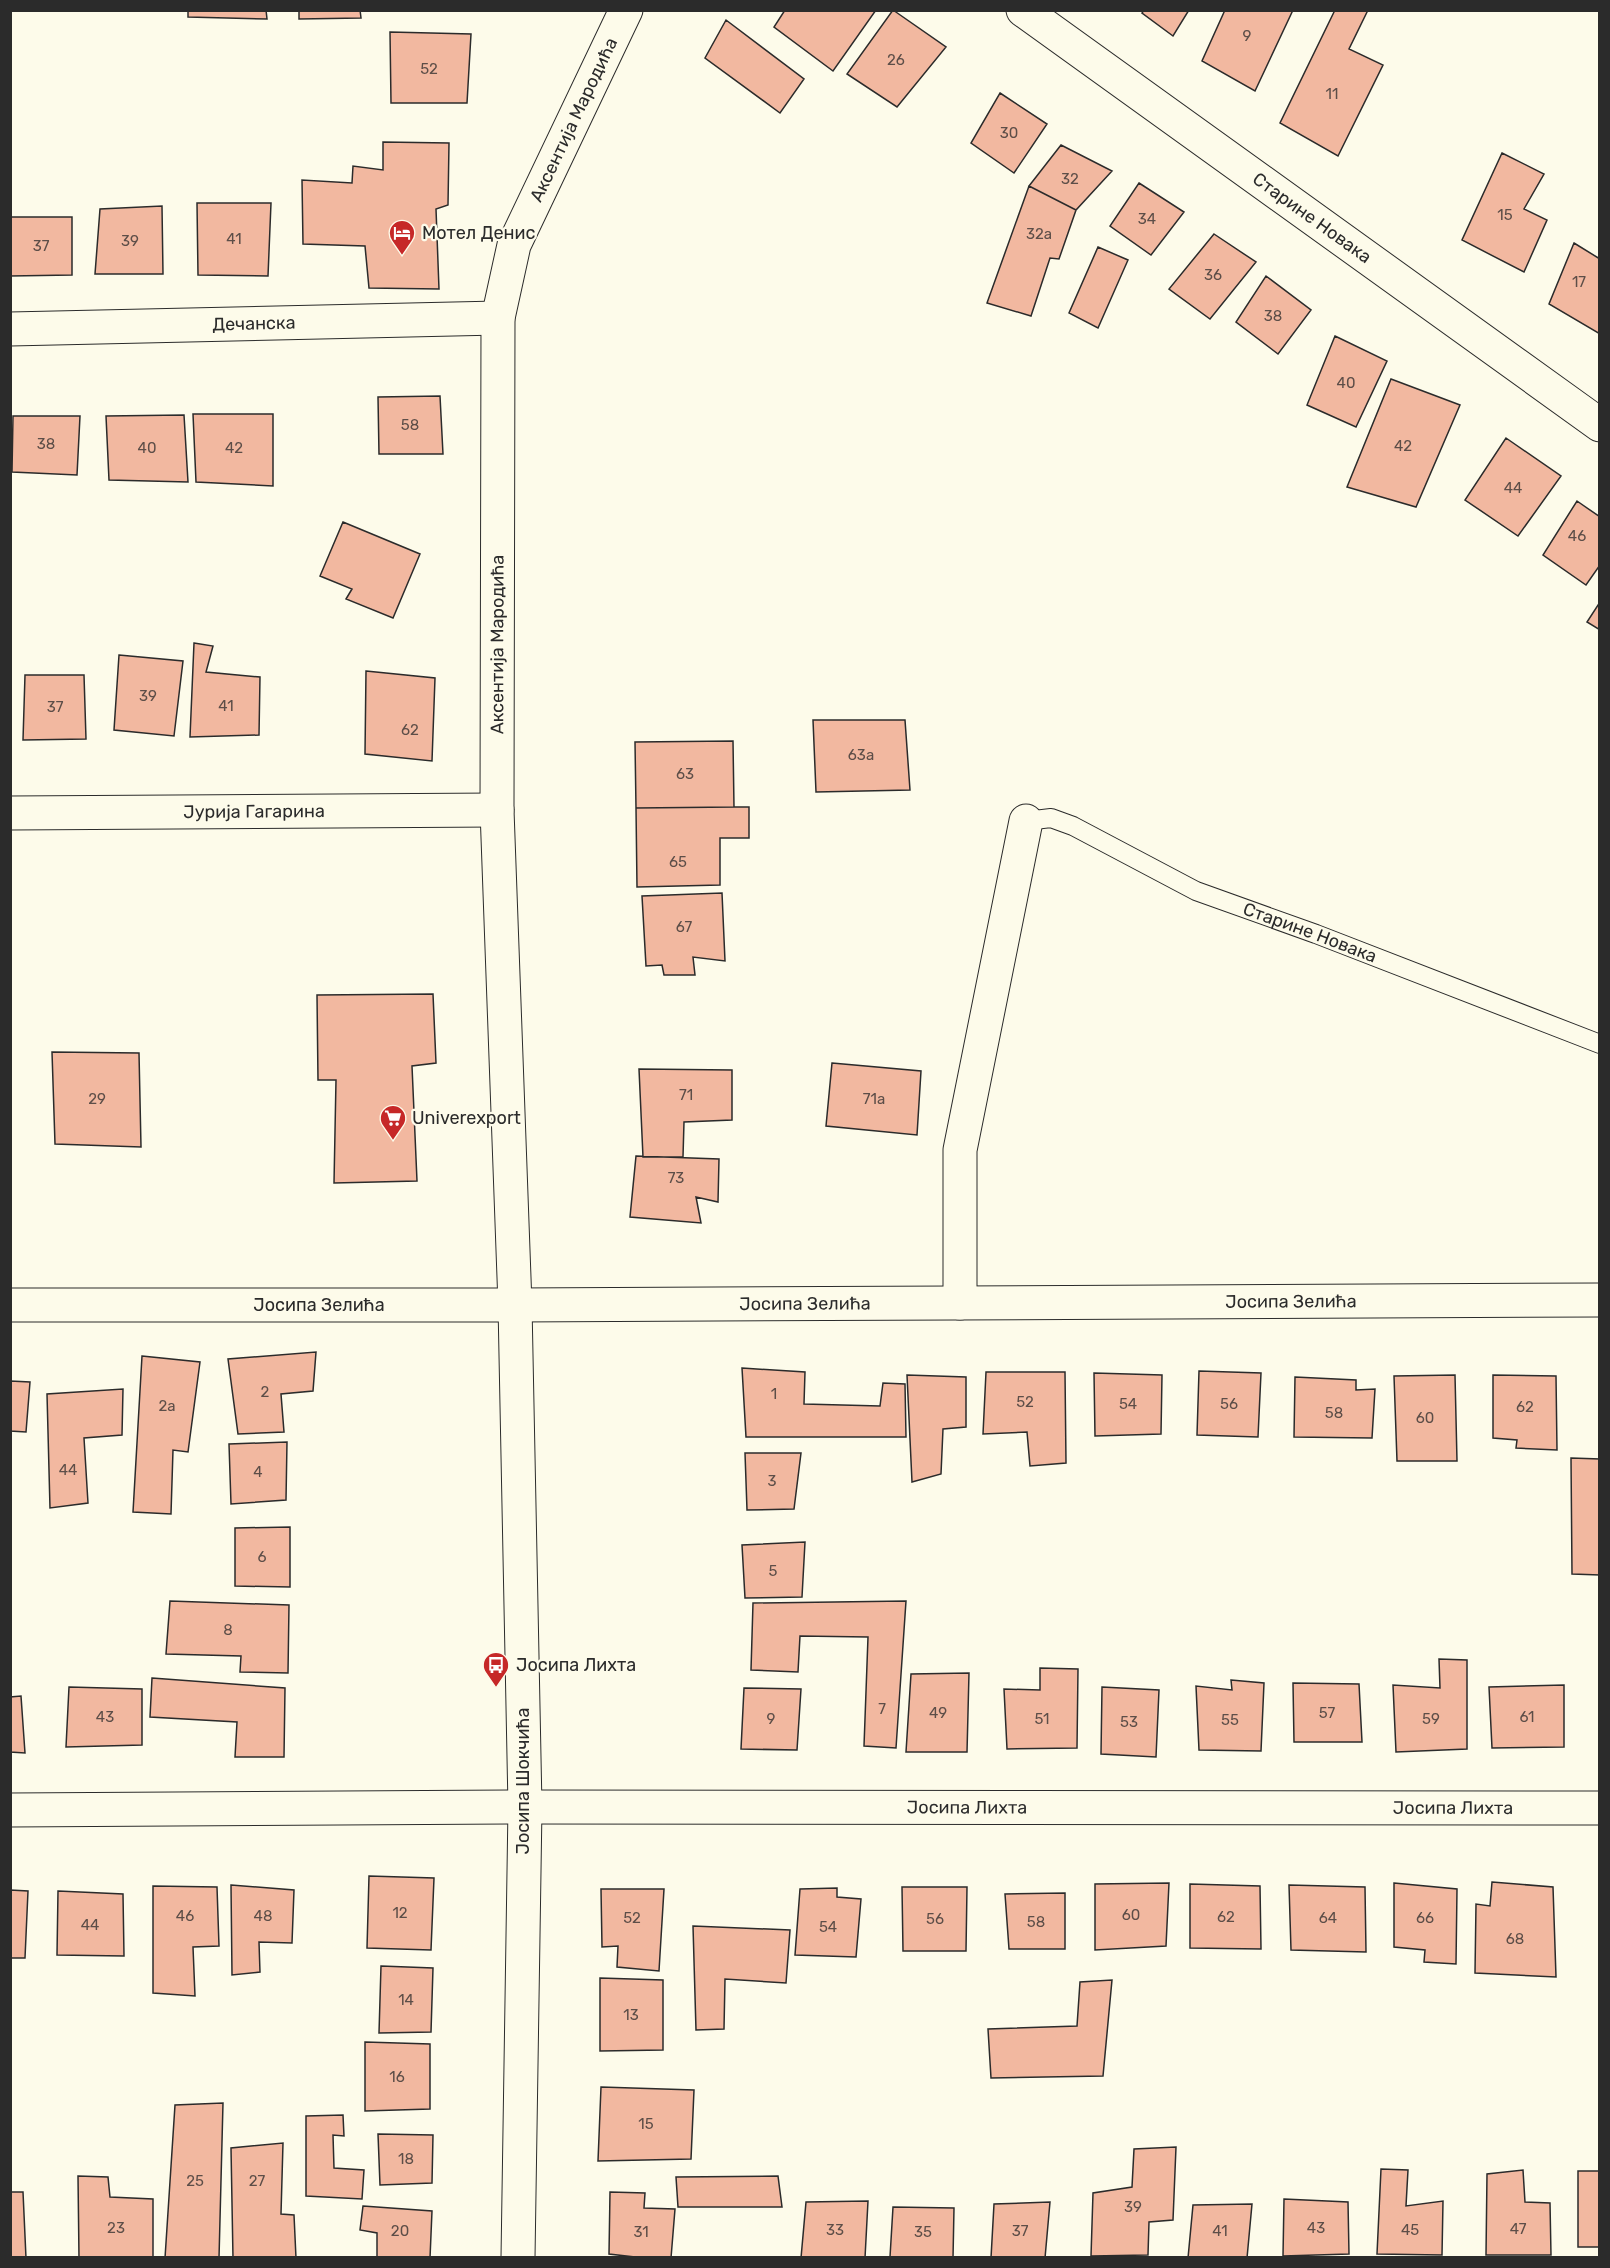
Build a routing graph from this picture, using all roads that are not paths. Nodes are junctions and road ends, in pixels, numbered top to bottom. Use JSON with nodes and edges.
{"nodes":[{"id":1,"x":626,"y":10,"type":"edge"},
{"id":2,"x":1041,"y":16,"type":"edge"},
{"id":3,"x":498,"y":318,"type":"junction"},
{"id":4,"x":10,"y":329,"type":"edge"},
{"id":5,"x":1599,"y":425,"type":"edge"},
{"id":6,"x":497,"y":810,"type":"junction"},
{"id":7,"x":10,"y":813,"type":"edge"},
{"id":8,"x":1026,"y":821,"type":"joint"},
{"id":9,"x":1599,"y":1044,"type":"edge"},
{"id":10,"x":1599,"y":1300,"type":"edge"},
{"id":11,"x":960,"y":1303,"type":"junction"},
{"id":12,"x":10,"y":1305,"type":"edge"},
{"id":13,"x":515,"y":1305,"type":"junction"},
{"id":14,"x":525,"y":1807,"type":"junction"},
{"id":15,"x":1599,"y":1808,"type":"edge"},
{"id":16,"x":10,"y":1810,"type":"edge"},
{"id":17,"x":518,"y":2258,"type":"edge"}],
"edges":[{"from":1,"to":3,"type":"street","name":"Аксентија Мародића"},
{"from":2,"to":5,"type":"street","name":"Старине Новака"},
{"from":3,"to":4,"type":"street","name":"Дечанска"},
{"from":3,"to":6,"type":"street","name":"Аксентија Мародића"},
{"from":6,"to":7,"type":"street","name":"Јурија Гагарина"},
{"from":6,"to":13,"type":"street","name":"Аксентија Мародића"},
{"from":8,"to":9,"type":"lane","name":"Старине Новака"},
{"from":8,"to":11,"type":"street"},
{"from":10,"to":11,"type":"street","name":"Јосипа Зелића"},
{"from":11,"to":13,"type":"street","name":"Јосипа Зелића"},
{"from":12,"to":13,"type":"street","name":"Јосипа Зелића"},
{"from":13,"to":14,"type":"street","name":"Јосипа Шокчића"},
{"from":14,"to":15,"type":"street","name":"Јосипа Лихта"},
{"from":14,"to":16,"type":"street","name":"Јосипа Лихта"},
{"from":14,"to":17,"type":"street","name":"Јосипа Шокчића"}]}
